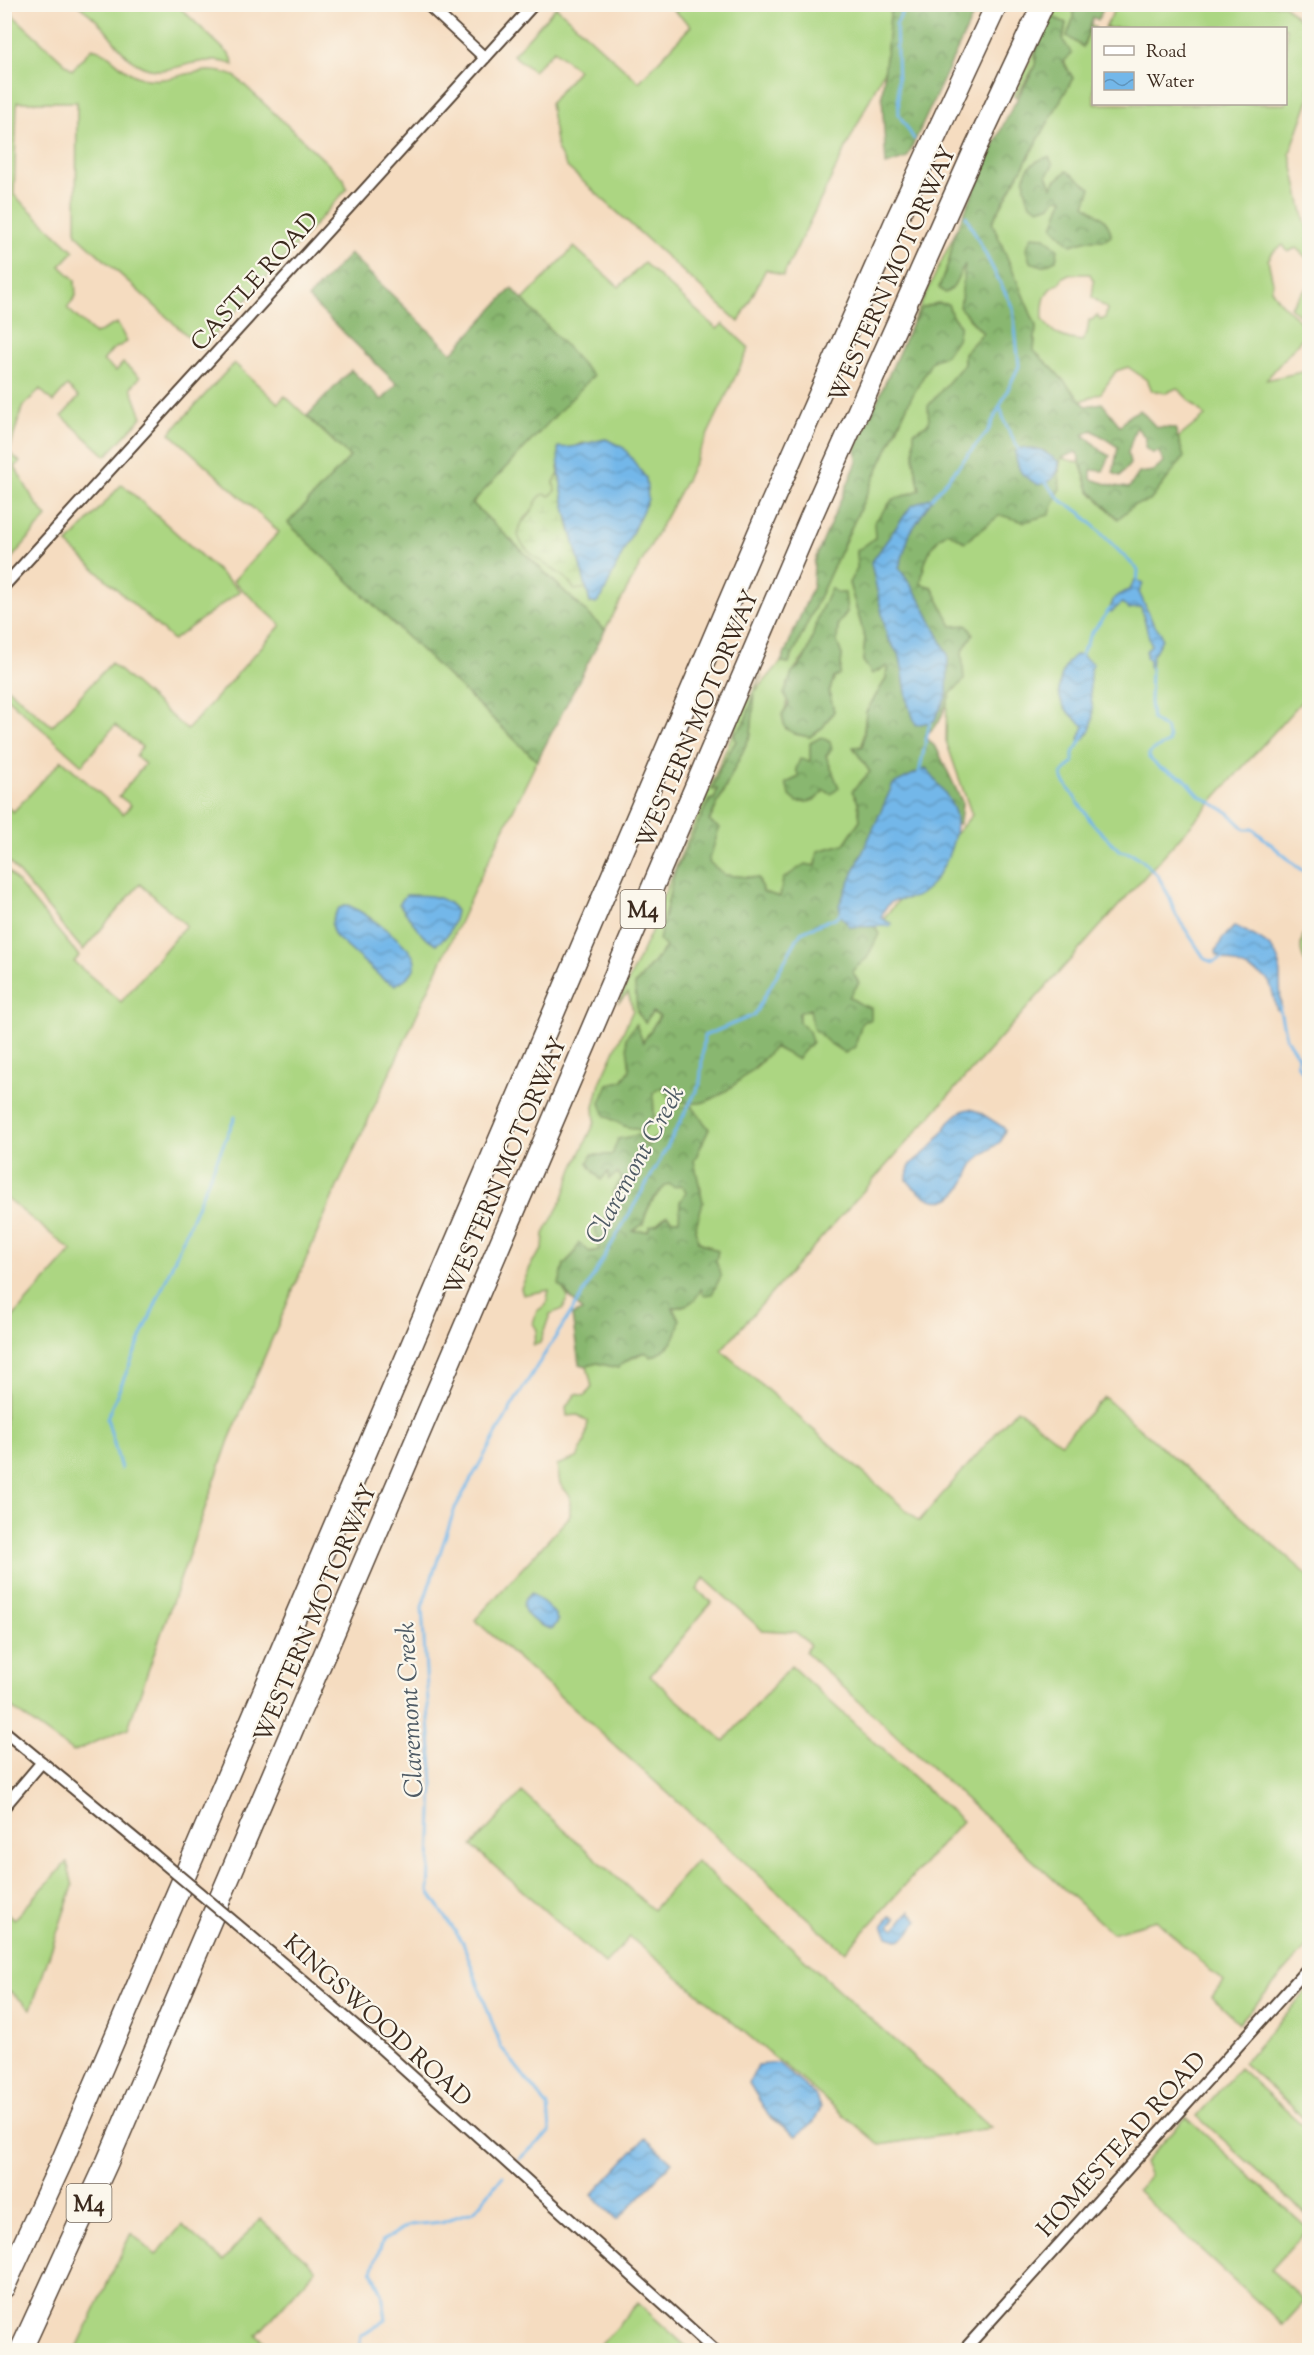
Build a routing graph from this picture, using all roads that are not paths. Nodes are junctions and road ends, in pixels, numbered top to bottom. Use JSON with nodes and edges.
{"nodes":[{"id":1,"x":427,"y":4,"type":"edge"},
{"id":2,"x":534,"y":4,"type":"edge"},
{"id":3,"x":997,"y":4,"type":"edge"},
{"id":4,"x":1043,"y":4,"type":"edge"},
{"id":5,"x":485,"y":58,"type":"junction"},
{"id":6,"x":4,"y":586,"type":"edge"},
{"id":7,"x":4,"y":1731,"type":"edge"},
{"id":8,"x":42,"y":1762,"type":"junction"},
{"id":9,"x":4,"y":1807,"type":"edge"},
{"id":10,"x":1310,"y":1966,"type":"edge"},
{"id":11,"x":4,"y":2287,"type":"edge"},
{"id":12,"x":21,"y":2350,"type":"edge"},
{"id":13,"x":714,"y":2350,"type":"edge"},
{"id":14,"x":964,"y":2350,"type":"edge"}],
"edges":[{"from":1,"to":5,"type":"street"},
{"from":2,"to":5,"type":"street","name":"CASTLE ROAD"},
{"from":3,"to":11,"type":"highway","name":"WESTERN MOTORWAY","number":"M4"},
{"from":4,"to":12,"type":"highway","name":"WESTERN MOTORWAY","number":"M4"},
{"from":5,"to":6,"type":"street","name":"CASTLE ROAD"},
{"from":7,"to":8,"type":"street","name":"KINGSWOOD ROAD"},
{"from":8,"to":9,"type":"street"},
{"from":8,"to":13,"type":"street","name":"KINGSWOOD ROAD","bridge":true},
{"from":10,"to":14,"type":"street","name":"HOMESTEAD ROAD"}]}
